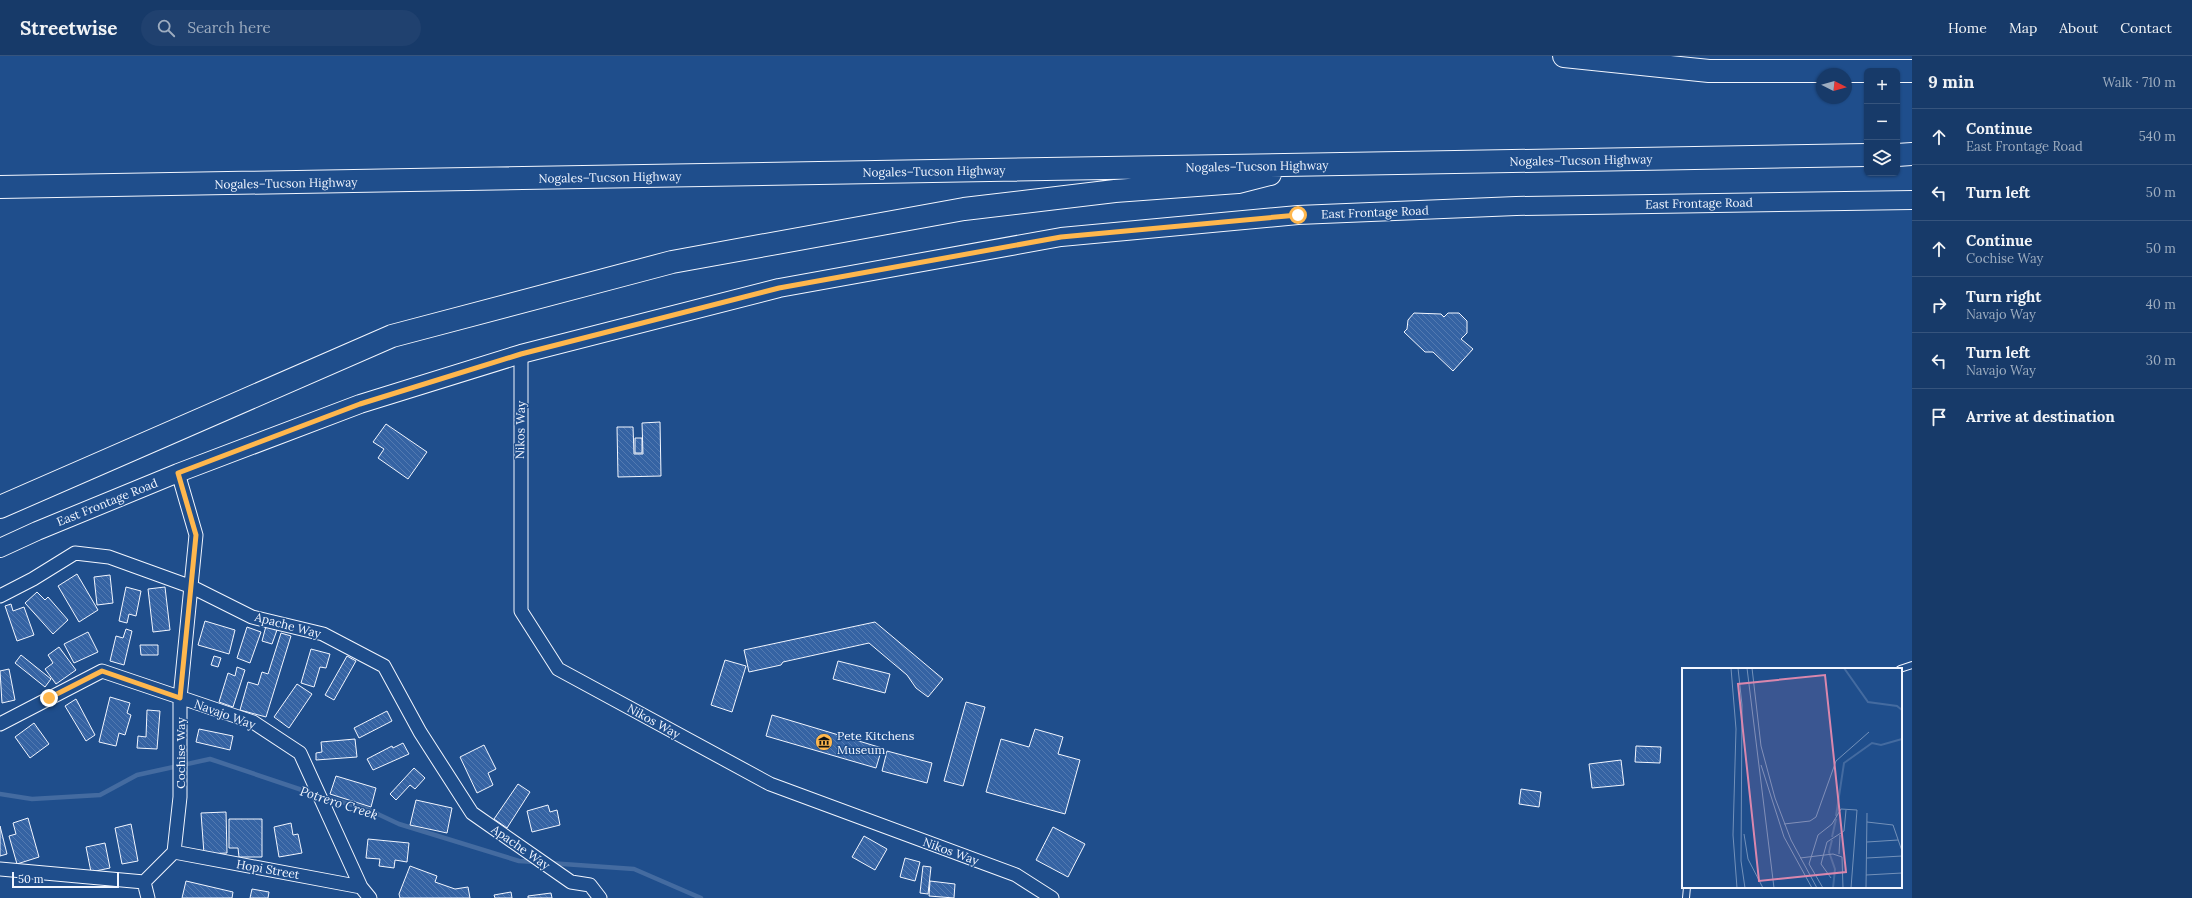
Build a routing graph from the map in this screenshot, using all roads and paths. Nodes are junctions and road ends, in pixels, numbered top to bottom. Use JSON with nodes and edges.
{"nodes":[{"id":1,"x":1564,"y":56,"type":"edge"},
{"id":2,"x":1912,"y":71,"type":"edge"},
{"id":3,"x":1912,"y":154,"type":"edge"},
{"id":4,"x":1864,"y":155,"type":"edge"},
{"id":5,"x":1900,"y":155,"type":"edge"},
{"id":6,"x":1302,"y":165,"type":"junction"},
{"id":7,"x":0,"y":187,"type":"edge"},
{"id":8,"x":1912,"y":200,"type":"edge"},
{"id":9,"x":521,"y":354,"type":"junction"},
{"id":10,"x":178,"y":473,"type":"junction"},
{"id":11,"x":0,"y":507,"type":"edge"},
{"id":12,"x":0,"y":548,"type":"edge"},
{"id":13,"x":192,"y":587,"type":"junction"},
{"id":14,"x":0,"y":596,"type":"edge"},
{"id":15,"x":1912,"y":665,"type":"edge"},
{"id":16,"x":1902,"y":668,"type":"edge"},
{"id":17,"x":180,"y":698,"type":"junction"},
{"id":18,"x":0,"y":724,"type":"edge"},
{"id":19,"x":174,"y":852,"type":"junction"},
{"id":20,"x":0,"y":869,"type":"edge"},
{"id":21,"x":144,"y":882,"type":"junction"},
{"id":22,"x":361,"y":887,"type":"junction"},
{"id":23,"x":1687,"y":888,"type":"edge"},
{"id":24,"x":148,"y":898,"type":"edge"},
{"id":25,"x":370,"y":898,"type":"edge"},
{"id":26,"x":600,"y":898,"type":"edge"},
{"id":27,"x":1052,"y":898,"type":"edge"},
{"id":28,"x":1686,"y":898,"type":"edge"}],
"edges":[{"from":1,"to":2,"type":"highway"},
{"from":3,"to":5,"type":"highway"},
{"from":4,"to":6,"type":"highway","name":"Nogales–Tucson Highway"},
{"from":6,"to":7,"type":"highway","name":"Nogales–Tucson Highway"},
{"from":6,"to":11,"type":"highway"},
{"from":8,"to":9,"type":"street","name":"East Frontage Road"},
{"from":9,"to":10,"type":"street","name":"East Frontage Road"},
{"from":9,"to":27,"type":"street","name":"Nikos Way"},
{"from":10,"to":12,"type":"street","name":"East Frontage Road"},
{"from":10,"to":13,"type":"street","name":"Cochise Way"},
{"from":13,"to":14,"type":"street","name":"Apache Way"},
{"from":13,"to":17,"type":"street","name":"Cochise Way"},
{"from":13,"to":26,"type":"street","name":"Apache Way"},
{"from":15,"to":16,"type":"lane"},
{"from":17,"to":18,"type":"street","name":"Navajo Way"},
{"from":17,"to":19,"type":"street","name":"Cochise Way"},
{"from":17,"to":22,"type":"street","name":"Navajo Way"},
{"from":19,"to":21,"type":"street"},
{"from":19,"to":22,"type":"street","name":"Hopi Street"},
{"from":20,"to":21,"type":"street"},
{"from":21,"to":24,"type":"street"},
{"from":22,"to":25,"type":"street","name":"Navajo Way"},
{"from":23,"to":28,"type":"lane"}]}
